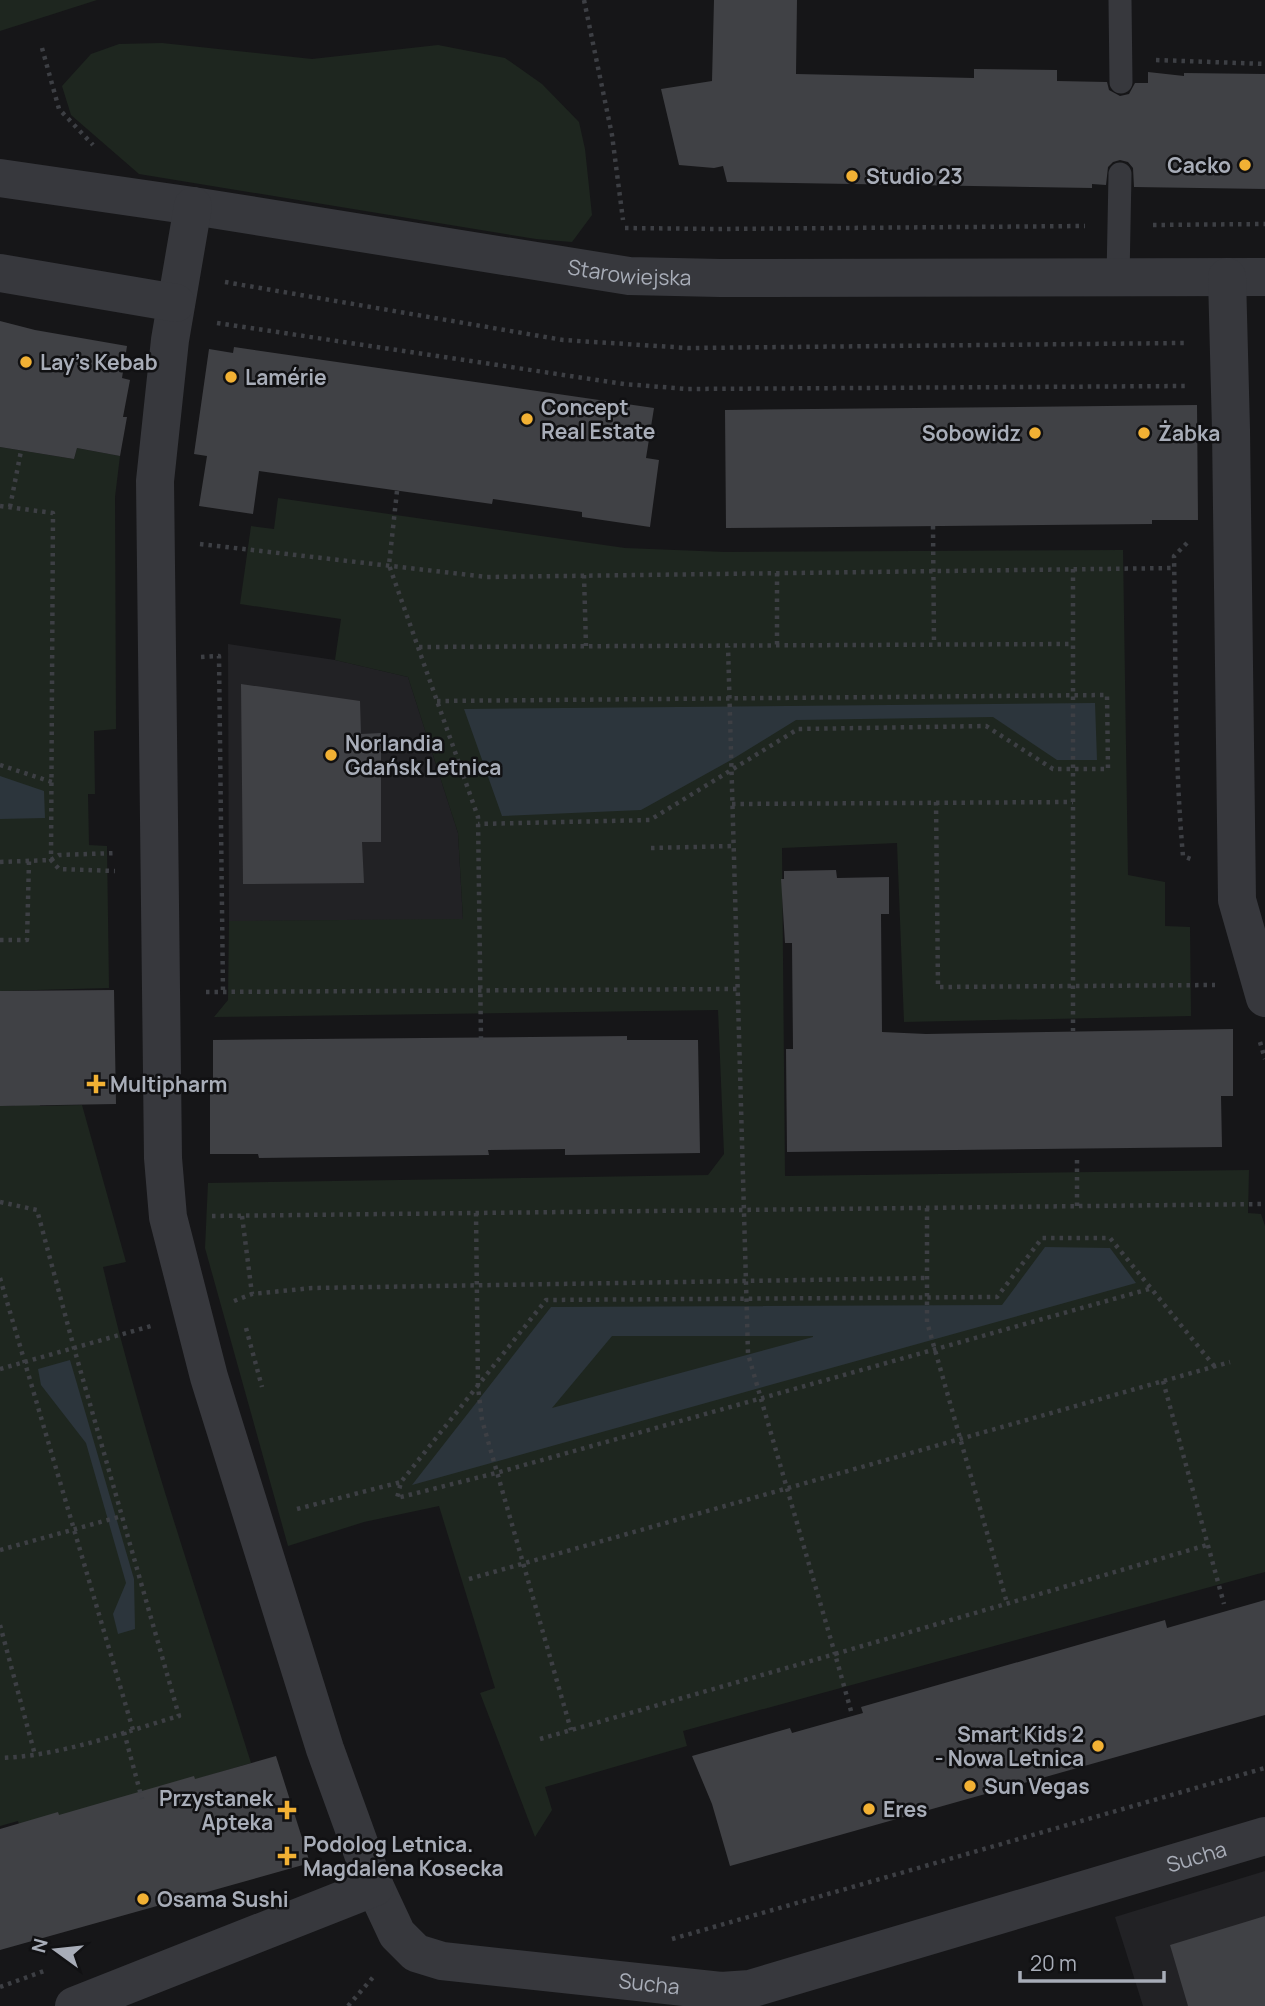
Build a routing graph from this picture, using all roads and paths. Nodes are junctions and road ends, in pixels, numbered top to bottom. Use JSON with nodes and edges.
{"nodes":[{"id":1,"x":584,"y":0,"type":"edge"},
{"id":2,"x":1120,"y":0,"type":"edge"},
{"id":3,"x":43,"y":48,"type":"dead end"},
{"id":4,"x":1265,"y":64,"type":"edge"},
{"id":5,"x":1121,"y":71,"type":"joint"},
{"id":6,"x":1120,"y":174,"type":"dead end"},
{"id":7,"x":0,"y":178,"type":"edge"},
{"id":8,"x":120,"y":195,"type":"junction"},
{"id":9,"x":193,"y":206,"type":"junction"},
{"id":10,"x":623,"y":220,"type":"dead end"},
{"id":11,"x":1265,"y":224,"type":"edge"},
{"id":12,"x":1119,"y":226,"type":"junction"},
{"id":13,"x":624,"y":228,"type":"dead end"},
{"id":14,"x":0,"y":273,"type":"edge"},
{"id":15,"x":1227,"y":277,"type":"junction"},
{"id":16,"x":1265,"y":277,"type":"edge"},
{"id":17,"x":1118,"y":278,"type":"junction"},
{"id":18,"x":175,"y":310,"type":"junction"},
{"id":19,"x":1190,"y":386,"type":"dead end"},
{"id":20,"x":21,"y":451,"type":"dead end"},
{"id":21,"x":397,"y":491,"type":"dead end"},
{"id":22,"x":0,"y":506,"type":"edge"},
{"id":23,"x":9,"y":507,"type":"junction"},
{"id":24,"x":933,"y":526,"type":"dead end"},
{"id":25,"x":198,"y":543,"type":"dead end"},
{"id":26,"x":389,"y":565,"type":"junction"},
{"id":27,"x":1175,"y":568,"type":"dead end"},
{"id":28,"x":1073,"y":569,"type":"junction"},
{"id":29,"x":934,"y":571,"type":"junction"},
{"id":30,"x":777,"y":573,"type":"junction"},
{"id":31,"x":584,"y":575,"type":"junction"},
{"id":32,"x":1072,"y":644,"type":"junction"},
{"id":33,"x":778,"y":645,"type":"junction"},
{"id":34,"x":934,"y":645,"type":"junction"},
{"id":35,"x":586,"y":646,"type":"junction"},
{"id":36,"x":728,"y":646,"type":"junction"},
{"id":37,"x":419,"y":647,"type":"junction"},
{"id":38,"x":219,"y":656,"type":"dead end"},
{"id":39,"x":1073,"y":696,"type":"junction"},
{"id":40,"x":729,"y":699,"type":"junction"},
{"id":41,"x":437,"y":701,"type":"junction"},
{"id":42,"x":0,"y":765,"type":"edge"},
{"id":43,"x":1073,"y":769,"type":"junction"},
{"id":44,"x":731,"y":770,"type":"junction"},
{"id":45,"x":52,"y":782,"type":"junction"},
{"id":46,"x":936,"y":802,"type":"junction"},
{"id":47,"x":1073,"y":802,"type":"junction"},
{"id":48,"x":732,"y":804,"type":"junction"},
{"id":49,"x":478,"y":824,"type":"junction"},
{"id":50,"x":734,"y":846,"type":"junction"},
{"id":51,"x":651,"y":848,"type":"dead end"},
{"id":52,"x":125,"y":853,"type":"dead end"},
{"id":53,"x":51,"y":859,"type":"junction"},
{"id":54,"x":29,"y":861,"type":"junction"},
{"id":55,"x":0,"y":862,"type":"edge"},
{"id":56,"x":98,"y":872,"type":"dead end"},
{"id":57,"x":0,"y":940,"type":"edge"},
{"id":58,"x":1190,"y":985,"type":"dead end"},
{"id":59,"x":1073,"y":986,"type":"junction"},
{"id":60,"x":737,"y":989,"type":"junction"},
{"id":61,"x":480,"y":990,"type":"junction"},
{"id":62,"x":199,"y":992,"type":"dead end"},
{"id":63,"x":223,"y":992,"type":"junction"},
{"id":64,"x":1265,"y":998,"type":"edge"},
{"id":65,"x":1073,"y":1031,"type":"dead end"},
{"id":66,"x":481,"y":1040,"type":"dead end"},
{"id":67,"x":1077,"y":1155,"type":"dead end"},
{"id":68,"x":0,"y":1202,"type":"edge"},
{"id":69,"x":1265,"y":1204,"type":"edge"},
{"id":70,"x":1077,"y":1206,"type":"junction"},
{"id":71,"x":927,"y":1208,"type":"junction"},
{"id":72,"x":744,"y":1210,"type":"junction"},
{"id":73,"x":477,"y":1213,"type":"junction"},
{"id":74,"x":242,"y":1216,"type":"junction"},
{"id":75,"x":169,"y":1217,"type":"junction"},
{"id":76,"x":0,"y":1278,"type":"edge"},
{"id":77,"x":927,"y":1278,"type":"junction"},
{"id":78,"x":746,"y":1280,"type":"junction"},
{"id":79,"x":477,"y":1284,"type":"junction"},
{"id":80,"x":1149,"y":1289,"type":"junction"},
{"id":81,"x":252,"y":1294,"type":"junction"},
{"id":82,"x":927,"y":1298,"type":"junction"},
{"id":83,"x":746,"y":1299,"type":"junction"},
{"id":84,"x":238,"y":1300,"type":"dead end"},
{"id":85,"x":161,"y":1323,"type":"dead end"},
{"id":86,"x":74,"y":1348,"type":"junction"},
{"id":87,"x":935,"y":1349,"type":"junction"},
{"id":88,"x":25,"y":1362,"type":"junction"},
{"id":89,"x":1230,"y":1362,"type":"dead end"},
{"id":90,"x":1216,"y":1367,"type":"junction"},
{"id":91,"x":0,"y":1369,"type":"edge"},
{"id":92,"x":1163,"y":1381,"type":"junction"},
{"id":93,"x":478,"y":1387,"type":"junction"},
{"id":94,"x":761,"y":1398,"type":"junction"},
{"id":95,"x":960,"y":1439,"type":"junction"},
{"id":96,"x":496,"y":1473,"type":"junction"},
{"id":97,"x":401,"y":1482,"type":"junction"},
{"id":98,"x":787,"y":1489,"type":"junction"},
{"id":99,"x":287,"y":1512,"type":"dead end"},
{"id":100,"x":119,"y":1517,"type":"junction"},
{"id":101,"x":74,"y":1530,"type":"junction"},
{"id":102,"x":1207,"y":1545,"type":"junction"},
{"id":103,"x":0,"y":1550,"type":"edge"},
{"id":104,"x":523,"y":1564,"type":"junction"},
{"id":105,"x":469,"y":1579,"type":"dead end"},
{"id":106,"x":1007,"y":1603,"type":"junction"},
{"id":107,"x":1224,"y":1604,"type":"dead end"},
{"id":108,"x":0,"y":1625,"type":"edge"},
{"id":109,"x":835,"y":1654,"type":"junction"},
{"id":110,"x":851,"y":1711,"type":"dead end"},
{"id":111,"x":133,"y":1730,"type":"junction"},
{"id":112,"x":571,"y":1730,"type":"junction"},
{"id":113,"x":124,"y":1732,"type":"junction"},
{"id":114,"x":540,"y":1739,"type":"dead end"},
{"id":115,"x":35,"y":1755,"type":"junction"},
{"id":116,"x":0,"y":1758,"type":"edge"},
{"id":117,"x":1265,"y":1768,"type":"edge"},
{"id":118,"x":142,"y":1799,"type":"dead end"},
{"id":119,"x":1265,"y":1836,"type":"edge"},
{"id":120,"x":375,"y":1887,"type":"junction"},
{"id":121,"x":665,"y":1940,"type":"dead end"},
{"id":122,"x":51,"y":1968,"type":"dead end"},
{"id":123,"x":0,"y":1987,"type":"edge"},
{"id":124,"x":74,"y":2006,"type":"edge"}],
"edges":[{"from":1,"to":10,"type":"path"},
{"from":2,"to":5,"type":"lane"},
{"from":3,"to":8,"type":"path"},
{"from":4,"to":5,"type":"path"},
{"from":6,"to":12,"type":"lane"},
{"from":7,"to":8,"type":"street","name":"Starowiejska"},
{"from":8,"to":9,"type":"street","name":"Starowiejska"},
{"from":9,"to":17,"type":"street","name":"Starowiejska"},
{"from":9,"to":18,"type":"street","name":"Sucha"},
{"from":11,"to":12,"type":"path"},
{"from":12,"to":13,"type":"path"},
{"from":12,"to":17,"type":"lane"},
{"from":14,"to":18,"type":"street"},
{"from":15,"to":16,"type":"street","name":"Starowiejska"},
{"from":15,"to":17,"type":"street","name":"Starowiejska"},
{"from":15,"to":64,"type":"street"},
{"from":18,"to":19,"type":"path"},
{"from":18,"to":75,"type":"street","name":"Sucha"},
{"from":20,"to":23,"type":"path"},
{"from":21,"to":26,"type":"path"},
{"from":22,"to":23,"type":"path"},
{"from":23,"to":45,"type":"path"},
{"from":24,"to":29,"type":"path"},
{"from":25,"to":26,"type":"path"},
{"from":26,"to":31,"type":"path"},
{"from":26,"to":37,"type":"path"},
{"from":27,"to":28,"type":"path"},
{"from":28,"to":29,"type":"path"},
{"from":28,"to":32,"type":"path"},
{"from":29,"to":30,"type":"path"},
{"from":29,"to":34,"type":"path"},
{"from":30,"to":31,"type":"path"},
{"from":30,"to":33,"type":"path"},
{"from":31,"to":35,"type":"path"},
{"from":32,"to":34,"type":"path"},
{"from":32,"to":39,"type":"path"},
{"from":33,"to":34,"type":"path"},
{"from":33,"to":36,"type":"path"},
{"from":35,"to":36,"type":"path"},
{"from":35,"to":37,"type":"path"},
{"from":36,"to":40,"type":"path"},
{"from":37,"to":41,"type":"path"},
{"from":38,"to":63,"type":"path"},
{"from":39,"to":40,"type":"path"},
{"from":39,"to":43,"type":"path"},
{"from":39,"to":43,"type":"path"},
{"from":40,"to":41,"type":"path"},
{"from":40,"to":44,"type":"path"},
{"from":41,"to":49,"type":"path"},
{"from":42,"to":45,"type":"path"},
{"from":43,"to":44,"type":"path"},
{"from":43,"to":47,"type":"path"},
{"from":44,"to":48,"type":"path"},
{"from":44,"to":49,"type":"path"},
{"from":45,"to":53,"type":"path"},
{"from":46,"to":47,"type":"path"},
{"from":46,"to":48,"type":"path"},
{"from":46,"to":59,"type":"path"},
{"from":47,"to":59,"type":"path"},
{"from":48,"to":50,"type":"path"},
{"from":49,"to":61,"type":"path"},
{"from":50,"to":51,"type":"path"},
{"from":50,"to":60,"type":"path"},
{"from":52,"to":53,"type":"path"},
{"from":53,"to":54,"type":"path"},
{"from":53,"to":56,"type":"path"},
{"from":54,"to":55,"type":"path"},
{"from":54,"to":57,"type":"path"},
{"from":58,"to":59,"type":"path"},
{"from":59,"to":65,"type":"path"},
{"from":60,"to":61,"type":"path"},
{"from":60,"to":72,"type":"path"},
{"from":61,"to":63,"type":"path"},
{"from":61,"to":66,"type":"path"},
{"from":62,"to":63,"type":"path"},
{"from":67,"to":70,"type":"path"},
{"from":68,"to":86,"type":"path"},
{"from":69,"to":70,"type":"path"},
{"from":70,"to":71,"type":"path"},
{"from":71,"to":72,"type":"path"},
{"from":71,"to":77,"type":"path"},
{"from":72,"to":73,"type":"path"},
{"from":72,"to":78,"type":"path"},
{"from":73,"to":74,"type":"path"},
{"from":73,"to":79,"type":"path"},
{"from":74,"to":75,"type":"path"},
{"from":74,"to":81,"type":"path"},
{"from":75,"to":120,"type":"street","name":"Sucha"},
{"from":76,"to":88,"type":"path"},
{"from":77,"to":78,"type":"path"},
{"from":77,"to":82,"type":"path"},
{"from":78,"to":79,"type":"path"},
{"from":78,"to":83,"type":"path"},
{"from":79,"to":81,"type":"path"},
{"from":79,"to":93,"type":"path"},
{"from":80,"to":82,"type":"path"},
{"from":80,"to":87,"type":"path"},
{"from":80,"to":90,"type":"path"},
{"from":81,"to":84,"type":"path"},
{"from":82,"to":83,"type":"path"},
{"from":82,"to":87,"type":"path"},
{"from":83,"to":93,"type":"path"},
{"from":83,"to":94,"type":"path"},
{"from":85,"to":86,"type":"path"},
{"from":86,"to":88,"type":"path"},
{"from":86,"to":100,"type":"path"},
{"from":87,"to":94,"type":"path"},
{"from":87,"to":95,"type":"path"},
{"from":88,"to":91,"type":"path"},
{"from":88,"to":101,"type":"path"},
{"from":89,"to":90,"type":"path"},
{"from":90,"to":92,"type":"path"},
{"from":92,"to":95,"type":"path"},
{"from":92,"to":102,"type":"path"},
{"from":93,"to":96,"type":"path"},
{"from":93,"to":97,"type":"path"},
{"from":94,"to":96,"type":"path"},
{"from":94,"to":98,"type":"path"},
{"from":95,"to":98,"type":"path"},
{"from":95,"to":106,"type":"path"},
{"from":96,"to":97,"type":"path"},
{"from":96,"to":104,"type":"path"},
{"from":97,"to":99,"type":"path"},
{"from":98,"to":104,"type":"path"},
{"from":98,"to":109,"type":"path"},
{"from":100,"to":101,"type":"path"},
{"from":100,"to":111,"type":"path"},
{"from":101,"to":103,"type":"path"},
{"from":101,"to":111,"type":"path"},
{"from":102,"to":106,"type":"path"},
{"from":102,"to":107,"type":"path"},
{"from":104,"to":105,"type":"path"},
{"from":104,"to":112,"type":"path"},
{"from":106,"to":109,"type":"path"},
{"from":108,"to":115,"type":"path"},
{"from":109,"to":110,"type":"path"},
{"from":109,"to":112,"type":"path"},
{"from":111,"to":113,"type":"path"},
{"from":112,"to":114,"type":"path"},
{"from":113,"to":115,"type":"path"},
{"from":113,"to":118,"type":"path"},
{"from":115,"to":116,"type":"path"},
{"from":117,"to":121,"type":"path"},
{"from":119,"to":120,"type":"street","name":"Sucha"},
{"from":120,"to":124,"type":"street"},
{"from":122,"to":123,"type":"path"}]}
